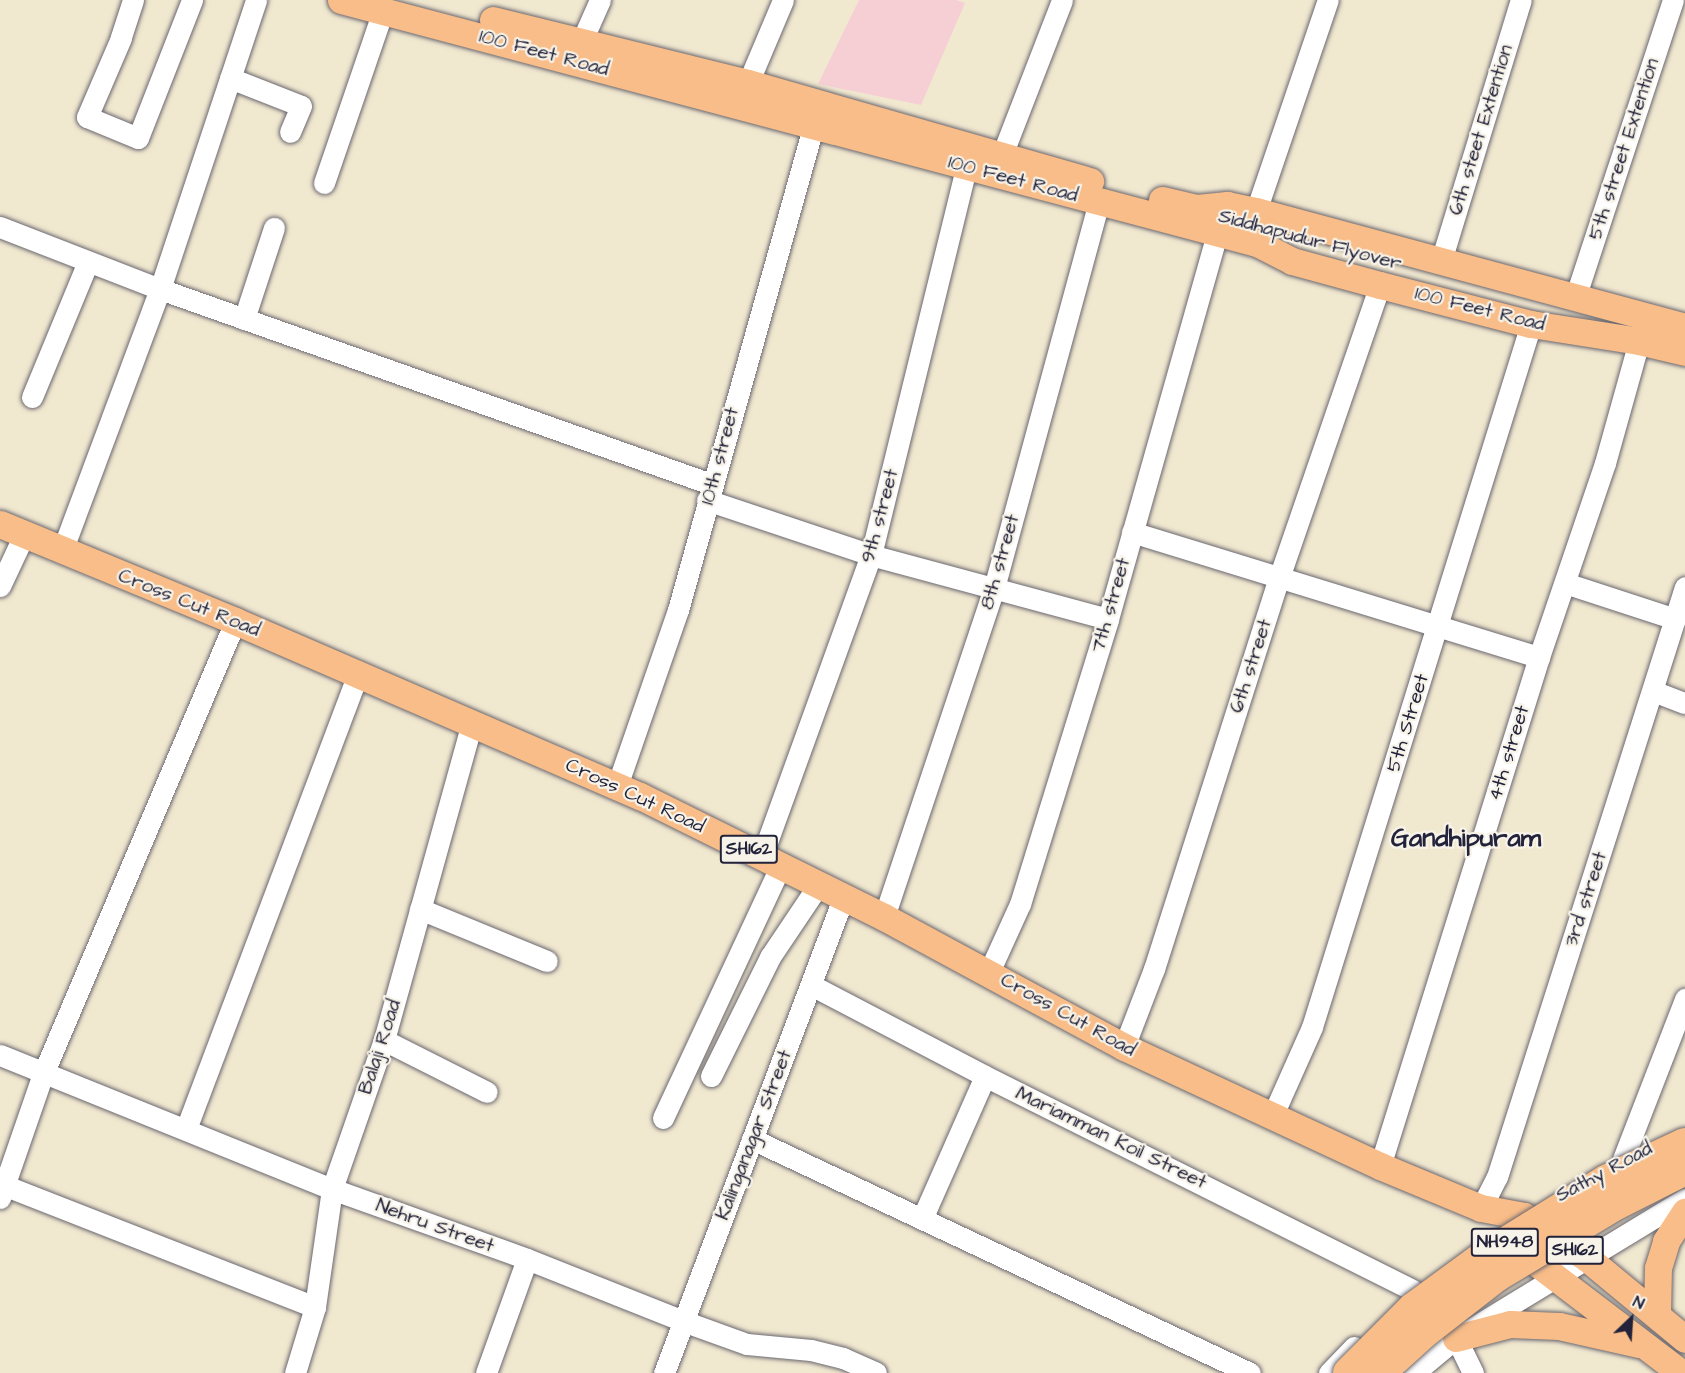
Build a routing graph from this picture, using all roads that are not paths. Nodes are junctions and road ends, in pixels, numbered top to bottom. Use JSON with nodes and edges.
{"nodes":[{"id":1,"x":133,"y":0,"type":"edge"},
{"id":2,"x":192,"y":0,"type":"edge"},
{"id":3,"x":256,"y":0,"type":"edge"},
{"id":4,"x":341,"y":0,"type":"edge"},
{"id":5,"x":413,"y":0,"type":"edge"},
{"id":6,"x":600,"y":0,"type":"edge"},
{"id":7,"x":783,"y":0,"type":"edge"},
{"id":8,"x":1062,"y":0,"type":"edge"},
{"id":9,"x":1328,"y":0,"type":"edge"},
{"id":10,"x":1521,"y":0,"type":"edge"},
{"id":11,"x":1673,"y":0,"type":"edge"},
{"id":12,"x":383,"y":11,"type":"junction"},
{"id":13,"x":582,"y":43,"type":"junction"},
{"id":14,"x":230,"y":78,"type":"junction"},
{"id":15,"x":748,"y":83,"type":"junction"},
{"id":16,"x":814,"y":124,"type":"junction"},
{"id":17,"x":290,"y":132,"type":"dead end"},
{"id":18,"x":1002,"y":155,"type":"junction"},
{"id":19,"x":966,"y":167,"type":"junction"},
{"id":20,"x":324,"y":183,"type":"dead end"},
{"id":21,"x":1099,"y":202,"type":"junction"},
{"id":22,"x":0,"y":227,"type":"edge"},
{"id":23,"x":1256,"y":227,"type":"junction"},
{"id":24,"x":274,"y":228,"type":"dead end"},
{"id":25,"x":1217,"y":233,"type":"junction"},
{"id":26,"x":1441,"y":261,"type":"junction"},
{"id":27,"x":88,"y":262,"type":"junction"},
{"id":28,"x":1380,"y":285,"type":"junction"},
{"id":29,"x":160,"y":289,"type":"junction"},
{"id":30,"x":1575,"y":298,"type":"junction"},
{"id":31,"x":1529,"y":313,"type":"junction"},
{"id":32,"x":244,"y":319,"type":"junction"},
{"id":33,"x":1685,"y":327,"type":"edge"},
{"id":34,"x":1638,"y":341,"type":"junction"},
{"id":35,"x":1685,"y":341,"type":"edge"},
{"id":36,"x":1685,"y":352,"type":"edge"},
{"id":37,"x":32,"y":397,"type":"dead end"},
{"id":38,"x":710,"y":492,"type":"junction"},
{"id":39,"x":12,"y":529,"type":"edge"},
{"id":40,"x":1132,"y":532,"type":"junction"},
{"id":41,"x":63,"y":551,"type":"junction"},
{"id":42,"x":871,"y":555,"type":"junction"},
{"id":43,"x":1280,"y":575,"type":"junction"},
{"id":44,"x":1565,"y":583,"type":"junction"},
{"id":45,"x":0,"y":586,"type":"edge"},
{"id":46,"x":994,"y":588,"type":"junction"},
{"id":47,"x":1685,"y":588,"type":"edge"},
{"id":48,"x":1108,"y":619,"type":"junction"},
{"id":49,"x":1675,"y":619,"type":"junction"},
{"id":50,"x":235,"y":621,"type":"junction"},
{"id":51,"x":1438,"y":627,"type":"junction"},
{"id":52,"x":1539,"y":657,"type":"junction"},
{"id":53,"x":358,"y":674,"type":"junction"},
{"id":54,"x":1653,"y":691,"type":"junction"},
{"id":55,"x":1685,"y":703,"type":"edge"},
{"id":56,"x":472,"y":722,"type":"junction"},
{"id":57,"x":617,"y":786,"type":"junction"},
{"id":58,"x":771,"y":860,"type":"junction"},
{"id":59,"x":819,"y":884,"type":"junction"},
{"id":60,"x":844,"y":896,"type":"junction"},
{"id":61,"x":420,"y":909,"type":"junction"},
{"id":62,"x":884,"y":917,"type":"junction"},
{"id":63,"x":547,"y":961,"type":"dead end"},
{"id":64,"x":989,"y":972,"type":"junction"},
{"id":65,"x":811,"y":985,"type":"junction"},
{"id":66,"x":1685,"y":999,"type":"edge"},
{"id":67,"x":384,"y":1040,"type":"junction"},
{"id":68,"x":1124,"y":1047,"type":"junction"},
{"id":69,"x":0,"y":1056,"type":"edge"},
{"id":70,"x":43,"y":1074,"type":"junction"},
{"id":71,"x":711,"y":1076,"type":"dead end"},
{"id":72,"x":985,"y":1076,"type":"junction"},
{"id":73,"x":487,"y":1092,"type":"dead end"},
{"id":74,"x":1272,"y":1117,"type":"junction"},
{"id":75,"x":663,"y":1118,"type":"dead end"},
{"id":76,"x":186,"y":1130,"type":"junction"},
{"id":77,"x":1685,"y":1130,"type":"edge"},
{"id":78,"x":752,"y":1139,"type":"junction"},
{"id":79,"x":1685,"y":1144,"type":"edge"},
{"id":80,"x":1623,"y":1159,"type":"junction"},
{"id":81,"x":1380,"y":1166,"type":"junction"},
{"id":82,"x":1685,"y":1169,"type":"edge"},
{"id":83,"x":332,"y":1189,"type":"junction"},
{"id":84,"x":3,"y":1192,"type":"edge"},
{"id":85,"x":1685,"y":1199,"type":"edge"},
{"id":86,"x":1481,"y":1209,"type":"junction"},
{"id":87,"x":1685,"y":1212,"type":"edge"},
{"id":88,"x":1524,"y":1216,"type":"junction"},
{"id":89,"x":922,"y":1219,"type":"junction"},
{"id":90,"x":1495,"y":1232,"type":"junction"},
{"id":91,"x":1587,"y":1258,"type":"junction"},
{"id":92,"x":527,"y":1259,"type":"junction"},
{"id":93,"x":1555,"y":1277,"type":"junction"},
{"id":94,"x":1412,"y":1290,"type":"junction"},
{"id":95,"x":315,"y":1307,"type":"junction"},
{"id":96,"x":1657,"y":1314,"type":"junction"},
{"id":97,"x":683,"y":1322,"type":"junction"},
{"id":98,"x":1456,"y":1338,"type":"junction"},
{"id":99,"x":1685,"y":1339,"type":"edge"},
{"id":100,"x":1649,"y":1346,"type":"junction"},
{"id":101,"x":295,"y":1373,"type":"edge"},
{"id":102,"x":486,"y":1373,"type":"edge"},
{"id":103,"x":664,"y":1373,"type":"edge"},
{"id":104,"x":876,"y":1373,"type":"edge"},
{"id":105,"x":1250,"y":1373,"type":"edge"},
{"id":106,"x":1329,"y":1373,"type":"edge"},
{"id":107,"x":1348,"y":1373,"type":"edge"},
{"id":108,"x":1379,"y":1373,"type":"edge"},
{"id":109,"x":1414,"y":1373,"type":"edge"},
{"id":110,"x":1473,"y":1373,"type":"edge"},
{"id":111,"x":1681,"y":1373,"type":"edge"}],
"edges":[{"from":1,"to":2,"type":"street"},
{"from":3,"to":14,"type":"street"},
{"from":4,"to":12,"type":"main road","name":"100 Feet Road"},
{"from":5,"to":13,"type":"main road","name":"100 Feet Road"},
{"from":6,"to":13,"type":"street"},
{"from":7,"to":15,"type":"street"},
{"from":8,"to":18,"type":"street"},
{"from":9,"to":23,"type":"street"},
{"from":10,"to":26,"type":"street","name":"6th steet Extention"},
{"from":11,"to":30,"type":"street","name":"5th street Extention"},
{"from":12,"to":16,"type":"main road","name":"100 Feet Road"},
{"from":12,"to":20,"type":"street"},
{"from":13,"to":15,"type":"main road","name":"100 Feet Road"},
{"from":14,"to":17,"type":"street"},
{"from":14,"to":29,"type":"street"},
{"from":15,"to":18,"type":"main road","name":"100 Feet Road"},
{"from":16,"to":19,"type":"main road","name":"100 Feet Road"},
{"from":16,"to":38,"type":"street","name":"10th street"},
{"from":18,"to":23,"type":"main road","name":"100 Feet Road"},
{"from":19,"to":21,"type":"main road","name":"100 Feet Road"},
{"from":19,"to":42,"type":"street","name":"9th street"},
{"from":21,"to":25,"type":"main road","name":"100 Feet Road"},
{"from":21,"to":46,"type":"street","name":"8th street"},
{"from":22,"to":27,"type":"street"},
{"from":23,"to":25,"type":"main road","name":"100 Feet Road"},
{"from":23,"to":26,"type":"main road","name":"100 Feet Road"},
{"from":23,"to":28,"type":"main road","name":"100 Feet Road"},
{"from":23,"to":31,"type":"main road","name":"Siddhapudur Flyover"},
{"from":23,"to":31,"type":"main road","name":"Siddhapudur Flyover"},
{"from":24,"to":32,"type":"street"},
{"from":25,"to":40,"type":"street","name":"7th street"},
{"from":26,"to":30,"type":"main road","name":"100 Feet Road"},
{"from":27,"to":29,"type":"street"},
{"from":27,"to":37,"type":"street"},
{"from":28,"to":31,"type":"main road","name":"100 Feet Road"},
{"from":28,"to":43,"type":"street","name":"6th street"},
{"from":29,"to":32,"type":"street"},
{"from":29,"to":41,"type":"street"},
{"from":30,"to":33,"type":"main road","name":"100 Feet Road"},
{"from":31,"to":34,"type":"main road","name":"100 Feet Road"},
{"from":31,"to":35,"type":"main road","name":"Siddhapudur Flyover"},
{"from":31,"to":51,"type":"street","name":"5th Street"},
{"from":32,"to":38,"type":"street"},
{"from":34,"to":36,"type":"main road","name":"100 Feet Road"},
{"from":34,"to":44,"type":"street","name":"4th street"},
{"from":38,"to":42,"type":"street"},
{"from":38,"to":57,"type":"street","name":"10th street"},
{"from":39,"to":41,"type":"main road","name":"Cross Cut Road","number":"SH162"},
{"from":39,"to":45,"type":"street"},
{"from":40,"to":43,"type":"street"},
{"from":40,"to":48,"type":"street","name":"7th street"},
{"from":41,"to":50,"type":"main road","name":"Cross Cut Road","number":"SH162"},
{"from":42,"to":46,"type":"street"},
{"from":42,"to":58,"type":"street","name":"9th street"},
{"from":43,"to":51,"type":"street"},
{"from":43,"to":68,"type":"street","name":"6th street"},
{"from":44,"to":49,"type":"street"},
{"from":44,"to":52,"type":"street","name":"4th street"},
{"from":46,"to":48,"type":"street"},
{"from":46,"to":62,"type":"street","name":"8th street"},
{"from":47,"to":49,"type":"street","name":"3rd street"},
{"from":48,"to":64,"type":"street","name":"7th street"},
{"from":49,"to":54,"type":"street","name":"3rd street"},
{"from":50,"to":53,"type":"main road","name":"Cross Cut Road","number":"SH162"},
{"from":50,"to":70,"type":"street"},
{"from":51,"to":52,"type":"street"},
{"from":51,"to":74,"type":"street","name":"5th Street"},
{"from":52,"to":81,"type":"street","name":"4th street"},
{"from":53,"to":56,"type":"main road","name":"Cross Cut Road","number":"SH162"},
{"from":53,"to":76,"type":"street"},
{"from":54,"to":55,"type":"street"},
{"from":54,"to":86,"type":"street","name":"3rd street"},
{"from":56,"to":57,"type":"main road","name":"Cross Cut Road","number":"SH162"},
{"from":56,"to":61,"type":"street","name":"Balaji Road"},
{"from":57,"to":58,"type":"main road","name":"Cross Cut Road","number":"SH162"},
{"from":58,"to":59,"type":"main road","name":"Cross Cut Road","number":"SH162"},
{"from":58,"to":75,"type":"street","name":"9th street"},
{"from":59,"to":60,"type":"main road","name":"Cross Cut Road","number":"SH162"},
{"from":59,"to":71,"type":"street"},
{"from":60,"to":62,"type":"main road","name":"Cross Cut Road","number":"SH162"},
{"from":60,"to":65,"type":"street","name":"Kalinganagar Street"},
{"from":61,"to":63,"type":"street"},
{"from":61,"to":67,"type":"street","name":"Balaji Road"},
{"from":62,"to":64,"type":"main road","name":"Cross Cut Road","number":"SH162"},
{"from":64,"to":68,"type":"main road","name":"Cross Cut Road","number":"SH162"},
{"from":65,"to":72,"type":"street","name":"Mariamman Koil Street"},
{"from":65,"to":78,"type":"street","name":"Kalinganagar Street"},
{"from":66,"to":80,"type":"street"},
{"from":67,"to":73,"type":"street"},
{"from":67,"to":83,"type":"street","name":"Balaji Road"},
{"from":68,"to":74,"type":"main road","name":"Cross Cut Road","number":"SH162"},
{"from":69,"to":70,"type":"street","name":"Nehru Street"},
{"from":70,"to":76,"type":"street","name":"Nehru Street"},
{"from":70,"to":84,"type":"street"},
{"from":72,"to":89,"type":"street"},
{"from":72,"to":94,"type":"street","name":"Mariamman Koil Street"},
{"from":74,"to":81,"type":"main road","name":"Cross Cut Road","number":"SH162"},
{"from":76,"to":83,"type":"street","name":"Nehru Street"},
{"from":77,"to":80,"type":"street","name":"Sathy Road"},
{"from":78,"to":89,"type":"street"},
{"from":78,"to":97,"type":"street","name":"Kalinganagar Street"},
{"from":79,"to":107,"type":"highway","number":"NH948","bridge":true},
{"from":80,"to":88,"type":"street","name":"Sathy Road"},
{"from":81,"to":86,"type":"main road","name":"Cross Cut Road","number":"SH162"},
{"from":82,"to":108,"type":"highway","number":"NH948","bridge":true},
{"from":83,"to":92,"type":"street","name":"Nehru Street"},
{"from":83,"to":95,"type":"street","name":"Balaji Road"},
{"from":84,"to":95,"type":"street"},
{"from":85,"to":91,"type":"street"},
{"from":86,"to":88,"type":"main road","number":"SH162"},
{"from":86,"to":90,"type":"main road","number":"SH162"},
{"from":87,"to":96,"type":"main road"},
{"from":88,"to":90,"type":"street","name":"Sathy Road"},
{"from":88,"to":91,"type":"main road","number":"SH162"},
{"from":89,"to":105,"type":"street"},
{"from":90,"to":93,"type":"main road","number":"SH162"},
{"from":90,"to":94,"type":"street","name":"Sathy Road"},
{"from":91,"to":93,"type":"street"},
{"from":91,"to":96,"type":"main road","number":"SH162"},
{"from":92,"to":97,"type":"street","name":"Nehru Street"},
{"from":92,"to":102,"type":"street"},
{"from":93,"to":98,"type":"street"},
{"from":93,"to":100,"type":"main road","number":"SH162"},
{"from":94,"to":106,"type":"street","name":"Sathy Road"},
{"from":95,"to":101,"type":"street","name":"Balaji Road"},
{"from":96,"to":99,"type":"main road","number":"SH162"},
{"from":97,"to":103,"type":"street","name":"Kalinganagar Street"},
{"from":97,"to":104,"type":"street","name":"Nehru Street"},
{"from":98,"to":100,"type":"main road"},
{"from":98,"to":109,"type":"street"},
{"from":98,"to":110,"type":"street"},
{"from":100,"to":111,"type":"main road","number":"SH162"}]}
